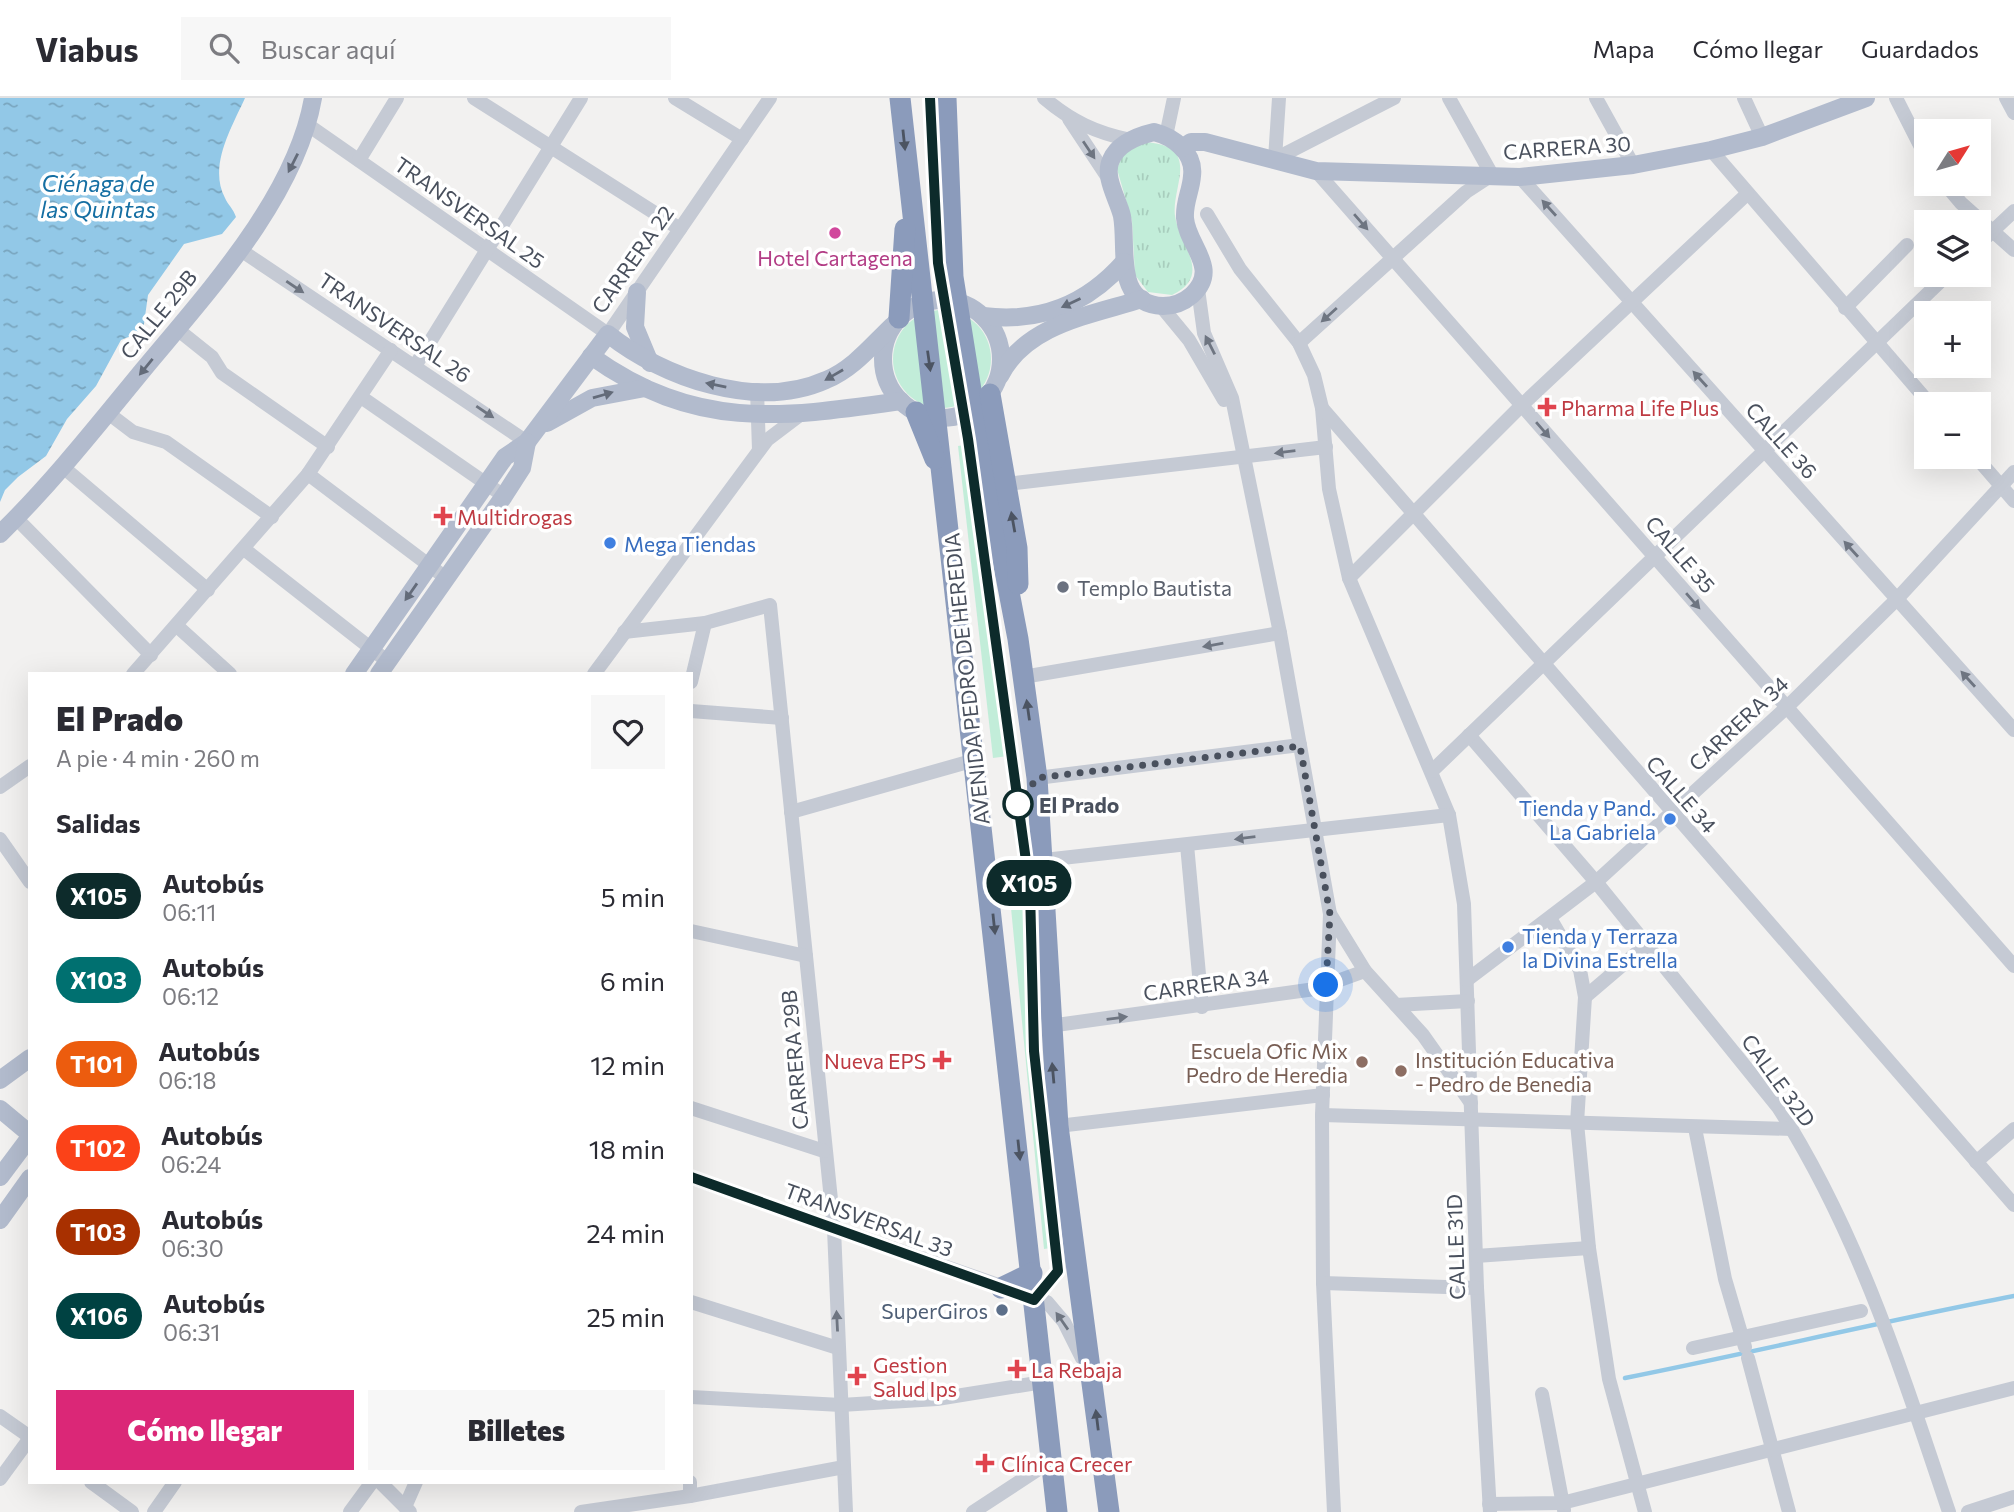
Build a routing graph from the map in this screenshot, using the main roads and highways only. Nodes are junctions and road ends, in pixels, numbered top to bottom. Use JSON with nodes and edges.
{"nodes":[{"id":1,"x":313,"y":98,"type":"edge"},
{"id":2,"x":900,"y":98,"type":"edge"},
{"id":3,"x":946,"y":98,"type":"edge"},
{"id":4,"x":1866,"y":98,"type":"edge"},
{"id":5,"x":1182,"y":148,"type":"junction"},
{"id":6,"x":908,"y":182,"type":"junction"},
{"id":7,"x":1125,"y":262,"type":"junction"},
{"id":8,"x":637,"y":292,"type":"road end"},
{"id":9,"x":1142,"y":299,"type":"junction"},
{"id":10,"x":920,"y":303,"type":"junction"},
{"id":11,"x":970,"y":308,"type":"junction"},
{"id":12,"x":896,"y":322,"type":"junction"},
{"id":13,"x":590,"y":356,"type":"junction"},
{"id":14,"x":650,"y":363,"type":"junction"},
{"id":15,"x":645,"y":388,"type":"junction"},
{"id":16,"x":992,"y":390,"type":"junction"},
{"id":17,"x":909,"y":407,"type":"junction"},
{"id":18,"x":974,"y":409,"type":"junction"},
{"id":19,"x":937,"y":418,"type":"junction"},
{"id":20,"x":527,"y":442,"type":"junction"},
{"id":21,"x":944,"y":483,"type":"junction"},
{"id":22,"x":0,"y":534,"type":"edge"},
{"id":23,"x":1018,"y":639,"type":"junction"},
{"id":24,"x":383,"y":668,"type":"edge"},
{"id":25,"x":355,"y":672,"type":"edge"},
{"id":26,"x":28,"y":1059,"type":"edge"},
{"id":27,"x":0,"y":1080,"type":"edge"},
{"id":28,"x":0,"y":1109,"type":"edge"},
{"id":29,"x":28,"y":1133,"type":"edge"},
{"id":30,"x":28,"y":1138,"type":"edge"},
{"id":31,"x":0,"y":1177,"type":"edge"},
{"id":32,"x":28,"y":1181,"type":"edge"},
{"id":33,"x":0,"y":1220,"type":"edge"},
{"id":34,"x":1032,"y":1273,"type":"junction"},
{"id":35,"x":1001,"y":1288,"type":"road end"},
{"id":36,"x":1057,"y":1512,"type":"edge"},
{"id":37,"x":1109,"y":1512,"type":"edge"}],
"edges":[{"from":1,"to":22,"type":"main road","name":"CALLE 29B","one_way":true},
{"from":2,"to":6,"type":"highway","name":"AVENIDA PEDRO DE HEREDIA","one_way":true},
{"from":3,"to":11,"type":"highway"},
{"from":4,"to":5,"type":"main road","name":"CARRERA 30"},
{"from":5,"to":7,"type":"main road"},
{"from":5,"to":9,"type":"main road"},
{"from":6,"to":10,"type":"highway","name":"AVENIDA PEDRO DE HEREDIA"},
{"from":6,"to":12,"type":"highway"},
{"from":7,"to":9,"type":"main road"},
{"from":7,"to":11,"type":"main road","one_way":true},
{"from":8,"to":14,"type":"main road"},
{"from":9,"to":16,"type":"main road"},
{"from":10,"to":11,"type":"main road"},
{"from":10,"to":12,"type":"main road"},
{"from":10,"to":19,"type":"highway","name":"AVENIDA PEDRO DE HEREDIA","one_way":true},
{"from":11,"to":16,"type":"main road"},
{"from":11,"to":18,"type":"highway"},
{"from":12,"to":14,"type":"main road","one_way":true},
{"from":12,"to":17,"type":"main road"},
{"from":13,"to":14,"type":"main road","name":"CARRERA 22"},
{"from":13,"to":15,"type":"main road"},
{"from":13,"to":20,"type":"main road","name":"CARRERA 22"},
{"from":15,"to":17,"type":"main road"},
{"from":20,"to":15,"type":"main road","one_way":true},
{"from":16,"to":18,"type":"main road"},
{"from":23,"to":16,"type":"highway","one_way":true},
{"from":17,"to":19,"type":"main road"},
{"from":17,"to":21,"type":"highway"},
{"from":18,"to":19,"type":"main road"},
{"from":18,"to":23,"type":"highway"},
{"from":19,"to":21,"type":"highway","name":"AVENIDA PEDRO DE HEREDIA"},
{"from":20,"to":24,"type":"main road","name":"CARRERA 22"},
{"from":20,"to":25,"type":"main road","name":"CARRERA 22","one_way":true},
{"from":21,"to":34,"type":"highway","name":"AVENIDA PEDRO DE HEREDIA","one_way":true},
{"from":37,"to":23,"type":"highway","one_way":true},
{"from":26,"to":27,"type":"main road"},
{"from":28,"to":29,"type":"main road"},
{"from":30,"to":31,"type":"main road"},
{"from":32,"to":33,"type":"main road"},
{"from":34,"to":35,"type":"highway"},
{"from":34,"to":36,"type":"highway","name":"AVENIDA PEDRO DE HEREDIA"}]}
